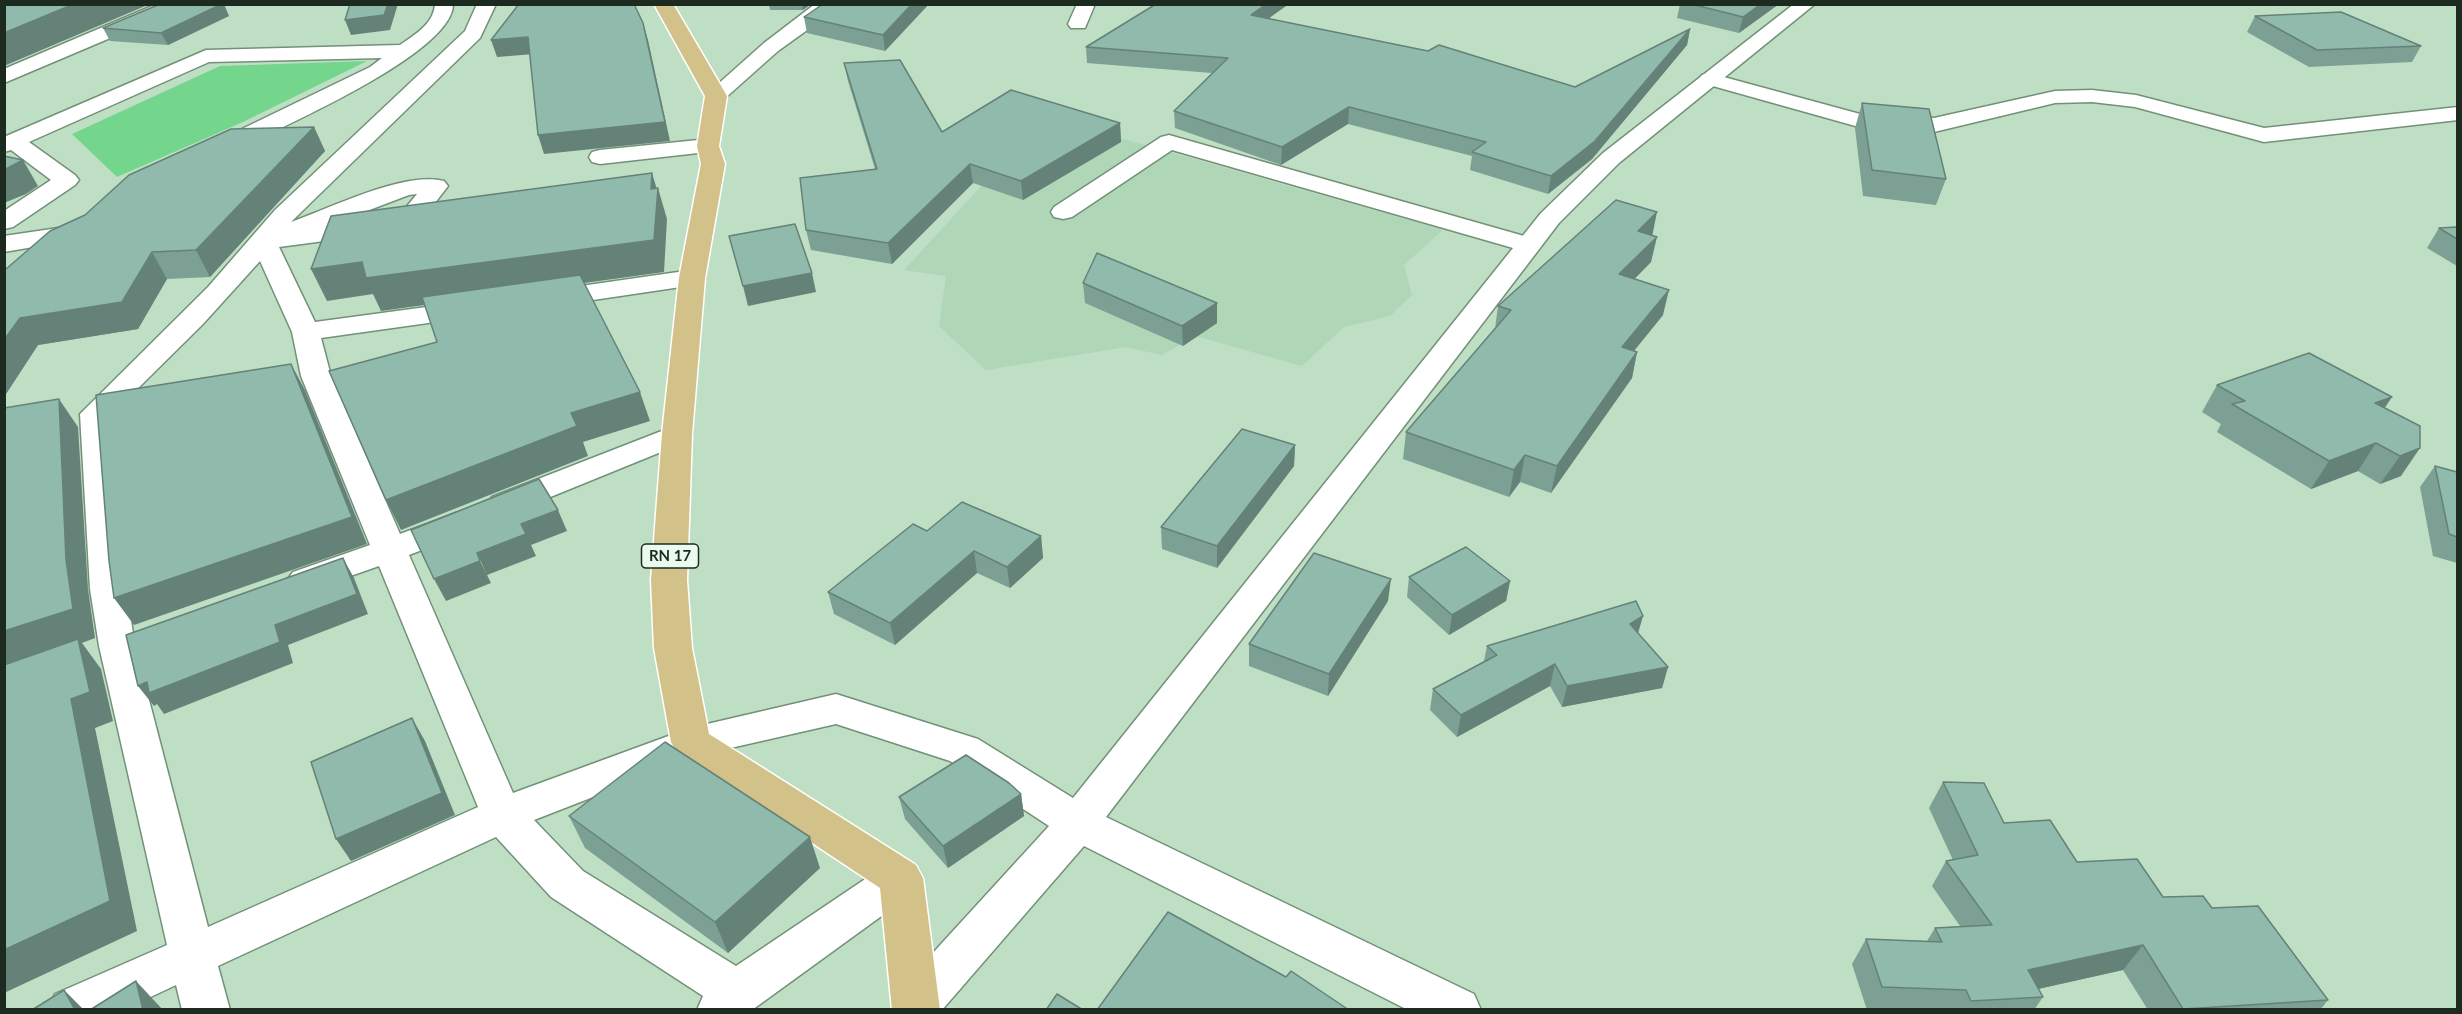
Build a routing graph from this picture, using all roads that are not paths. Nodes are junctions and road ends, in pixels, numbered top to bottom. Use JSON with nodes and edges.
{"nodes":[{"id":1,"x":174,"y":4,"type":"edge"},
{"id":2,"x":444,"y":4,"type":"edge"},
{"id":3,"x":488,"y":4,"type":"edge"},
{"id":4,"x":663,"y":4,"type":"edge"},
{"id":5,"x":825,"y":4,"type":"edge"},
{"id":6,"x":1086,"y":4,"type":"edge"},
{"id":7,"x":1806,"y":4,"type":"edge"},
{"id":8,"x":1078,"y":24,"type":"dead end"},
{"id":9,"x":405,"y":51,"type":"junction"},
{"id":10,"x":4,"y":77,"type":"edge"},
{"id":11,"x":1709,"y":79,"type":"junction"},
{"id":12,"x":717,"y":96,"type":"junction"},
{"id":13,"x":2457,"y":113,"type":"edge"},
{"id":14,"x":9,"y":143,"type":"edge"},
{"id":15,"x":708,"y":146,"type":"junction"},
{"id":16,"x":600,"y":156,"type":"dead end"},
{"id":17,"x":199,"y":159,"type":"edge"},
{"id":18,"x":1063,"y":212,"type":"dead end"},
{"id":19,"x":4,"y":222,"type":"edge"},
{"id":20,"x":264,"y":241,"type":"junction"},
{"id":21,"x":4,"y":244,"type":"edge"},
{"id":22,"x":1529,"y":245,"type":"junction"},
{"id":23,"x":39,"y":258,"type":"edge"},
{"id":24,"x":692,"y":278,"type":"junction"},
{"id":25,"x":306,"y":332,"type":"junction"},
{"id":26,"x":141,"y":406,"type":"edge"},
{"id":27,"x":84,"y":416,"type":"junction"},
{"id":28,"x":677,"y":434,"type":"junction"},
{"id":29,"x":388,"y":551,"type":"junction"},
{"id":30,"x":275,"y":591,"type":"edge"},
{"id":31,"x":691,"y":742,"type":"junction"},
{"id":32,"x":502,"y":815,"type":"junction"},
{"id":33,"x":1078,"y":823,"type":"junction"},
{"id":34,"x":901,"y":878,"type":"junction"},
{"id":35,"x":194,"y":952,"type":"junction"},
{"id":36,"x":729,"y":1000,"type":"edge"},
{"id":37,"x":916,"y":1007,"type":"edge"},
{"id":38,"x":72,"y":1010,"type":"edge"},
{"id":39,"x":206,"y":1010,"type":"edge"},
{"id":40,"x":1457,"y":1010,"type":"edge"}],
"edges":[{"from":1,"to":10,"type":"street"},
{"from":2,"to":9,"type":"street"},
{"from":3,"to":20,"type":"street"},
{"from":4,"to":12,"type":"main road"},
{"from":5,"to":12,"type":"street"},
{"from":6,"to":8,"type":"street"},
{"from":7,"to":11,"type":"street"},
{"from":9,"to":14,"type":"street"},
{"from":9,"to":17,"type":"street"},
{"from":11,"to":13,"type":"street"},
{"from":11,"to":22,"type":"street"},
{"from":12,"to":15,"type":"main road","number":"RN 17"},
{"from":14,"to":19,"type":"street"},
{"from":15,"to":16,"type":"street"},
{"from":15,"to":24,"type":"main road","number":"RN 17"},
{"from":18,"to":22,"type":"street"},
{"from":20,"to":20,"type":"street"},
{"from":20,"to":25,"type":"street"},
{"from":20,"to":27,"type":"street"},
{"from":21,"to":23,"type":"street"},
{"from":22,"to":33,"type":"street"},
{"from":24,"to":25,"type":"street"},
{"from":24,"to":28,"type":"main road","number":"RN 17"},
{"from":25,"to":29,"type":"street"},
{"from":26,"to":27,"type":"street"},
{"from":27,"to":35,"type":"street"},
{"from":28,"to":29,"type":"street"},
{"from":28,"to":31,"type":"main road","number":"RN 17"},
{"from":29,"to":30,"type":"street"},
{"from":29,"to":32,"type":"street"},
{"from":31,"to":32,"type":"street"},
{"from":31,"to":33,"type":"street"},
{"from":31,"to":34,"type":"main road"},
{"from":32,"to":35,"type":"street"},
{"from":32,"to":36,"type":"street"},
{"from":33,"to":37,"type":"street"},
{"from":33,"to":40,"type":"street"},
{"from":34,"to":36,"type":"street"},
{"from":34,"to":37,"type":"main road"},
{"from":35,"to":38,"type":"street"},
{"from":35,"to":39,"type":"street"}]}
